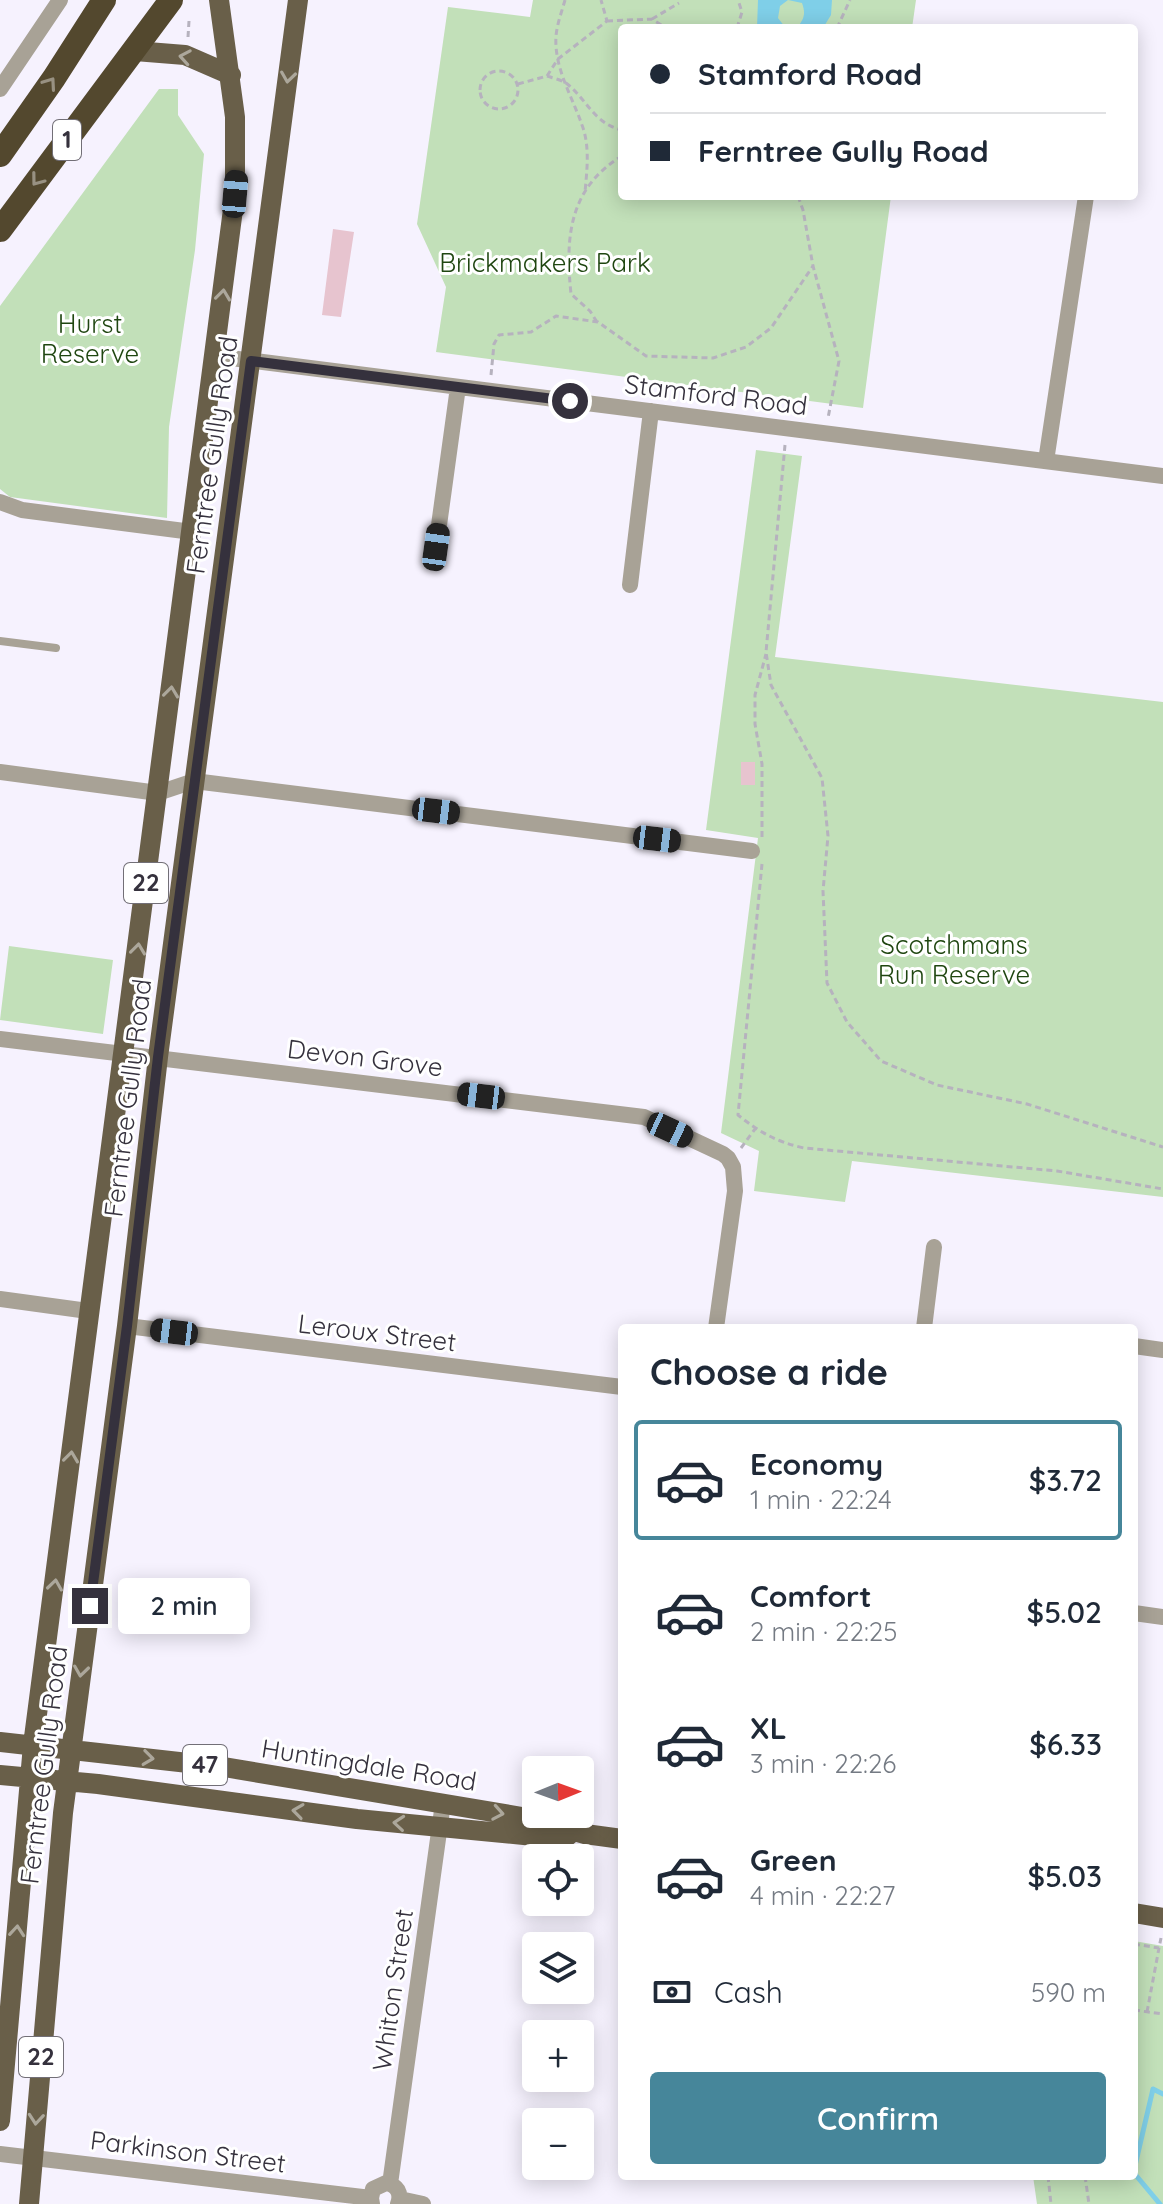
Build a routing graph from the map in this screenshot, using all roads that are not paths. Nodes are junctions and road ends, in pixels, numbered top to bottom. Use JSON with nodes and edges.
{"nodes":[{"id":1,"x":60,"y":0,"type":"edge"},
{"id":2,"x":104,"y":0,"type":"edge"},
{"id":3,"x":171,"y":0,"type":"edge"},
{"id":4,"x":219,"y":0,"type":"edge"},
{"id":5,"x":298,"y":0,"type":"edge"},
{"id":6,"x":135,"y":51,"type":"junction"},
{"id":7,"x":231,"y":75,"type":"junction"},
{"id":8,"x":0,"y":89,"type":"edge"},
{"id":9,"x":0,"y":155,"type":"edge"},
{"id":10,"x":1085,"y":200,"type":"edge"},
{"id":11,"x":0,"y":230,"type":"edge"},
{"id":12,"x":215,"y":356,"type":"junction"},
{"id":13,"x":251,"y":361,"type":"junction"},
{"id":14,"x":458,"y":387,"type":"junction"},
{"id":15,"x":651,"y":411,"type":"junction"},
{"id":16,"x":1046,"y":461,"type":"junction"},
{"id":17,"x":1163,"y":476,"type":"edge"},
{"id":18,"x":0,"y":502,"type":"edge"},
{"id":19,"x":192,"y":532,"type":"junction"},
{"id":20,"x":436,"y":547,"type":"dead end"},
{"id":21,"x":630,"y":585,"type":"dead end"},
{"id":22,"x":0,"y":641,"type":"edge"},
{"id":23,"x":56,"y":648,"type":"dead end"},
{"id":24,"x":0,"y":772,"type":"edge"},
{"id":25,"x":194,"y":781,"type":"junction"},
{"id":26,"x":158,"y":793,"type":"junction"},
{"id":27,"x":759,"y":847,"type":"road end"},
{"id":28,"x":0,"y":1039,"type":"edge"},
{"id":29,"x":124,"y":1056,"type":"junction"},
{"id":30,"x":158,"y":1057,"type":"junction"},
{"id":31,"x":934,"y":1247,"type":"dead end"},
{"id":32,"x":0,"y":1299,"type":"edge"},
{"id":33,"x":88,"y":1311,"type":"junction"},
{"id":34,"x":717,"y":1324,"type":"edge"},
{"id":35,"x":924,"y":1324,"type":"edge"},
{"id":36,"x":127,"y":1326,"type":"junction"},
{"id":37,"x":1138,"y":1347,"type":"edge"},
{"id":38,"x":1163,"y":1350,"type":"edge"},
{"id":39,"x":618,"y":1387,"type":"edge"},
{"id":40,"x":1138,"y":1614,"type":"edge"},
{"id":41,"x":1163,"y":1617,"type":"edge"},
{"id":42,"x":0,"y":1742,"type":"edge"},
{"id":43,"x":33,"y":1745,"type":"junction"},
{"id":44,"x":71,"y":1748,"type":"junction"},
{"id":45,"x":0,"y":1775,"type":"edge"},
{"id":46,"x":30,"y":1777,"type":"junction"},
{"id":47,"x":68,"y":1780,"type":"junction"},
{"id":48,"x":443,"y":1803,"type":"junction"},
{"id":49,"x":440,"y":1827,"type":"junction"},
{"id":50,"x":585,"y":1834,"type":"junction"},
{"id":51,"x":618,"y":1838,"type":"edge"},
{"id":52,"x":1138,"y":1914,"type":"edge"},
{"id":53,"x":1163,"y":1918,"type":"edge"},
{"id":54,"x":0,"y":2121,"type":"edge"},
{"id":55,"x":0,"y":2154,"type":"edge"},
{"id":56,"x":33,"y":2158,"type":"junction"},
{"id":57,"x":390,"y":2184,"type":"junction"},
{"id":58,"x":372,"y":2201,"type":"edge"},
{"id":59,"x":399,"y":2202,"type":"edge"},
{"id":60,"x":29,"y":2204,"type":"edge"},
{"id":61,"x":423,"y":2204,"type":"edge"}],
"edges":[{"from":1,"to":8,"type":"street"},
{"from":9,"to":2,"type":"highway","number":"1","one_way":true},
{"from":3,"to":6,"type":"highway","number":"1"},
{"from":4,"to":7,"type":"main road","name":"Ferntree Gully Road","number":"22"},
{"from":5,"to":13,"type":"main road","name":"Ferntree Gully Road","number":"22","one_way":true},
{"from":7,"to":6,"type":"main road","one_way":true},
{"from":6,"to":11,"type":"highway","number":"1","one_way":true},
{"from":12,"to":7,"type":"main road","name":"Ferntree Gully Road","number":"22","one_way":true},
{"from":10,"to":16,"type":"street"},
{"from":12,"to":13,"type":"street","name":"Stamford Road"},
{"from":12,"to":19,"type":"main road","name":"Ferntree Gully Road","number":"22"},
{"from":13,"to":14,"type":"street","name":"Stamford Road"},
{"from":13,"to":25,"type":"main road","name":"Ferntree Gully Road","number":"22"},
{"from":14,"to":15,"type":"street","name":"Stamford Road"},
{"from":14,"to":20,"type":"street"},
{"from":15,"to":16,"type":"street","name":"Stamford Road"},
{"from":15,"to":21,"type":"street"},
{"from":16,"to":17,"type":"street","name":"Stamford Road"},
{"from":18,"to":19,"type":"street"},
{"from":26,"to":19,"type":"main road","name":"Ferntree Gully Road","number":"22","one_way":true},
{"from":22,"to":23,"type":"lane"},
{"from":24,"to":26,"type":"street"},
{"from":25,"to":26,"type":"street"},
{"from":25,"to":27,"type":"street"},
{"from":25,"to":30,"type":"main road","name":"Ferntree Gully Road","number":"22"},
{"from":29,"to":26,"type":"main road","name":"Ferntree Gully Road","number":"22","one_way":true},
{"from":28,"to":29,"type":"street","name":"Devon Grove"},
{"from":29,"to":30,"type":"street","name":"Devon Grove"},
{"from":29,"to":33,"type":"main road","name":"Ferntree Gully Road","number":"22"},
{"from":30,"to":34,"type":"street","name":"Devon Grove"},
{"from":30,"to":36,"type":"main road","name":"Ferntree Gully Road","number":"22"},
{"from":31,"to":35,"type":"street"},
{"from":32,"to":33,"type":"street"},
{"from":43,"to":33,"type":"main road","name":"Ferntree Gully Road","number":"22","one_way":true},
{"from":36,"to":39,"type":"street","name":"Leroux Street"},
{"from":36,"to":44,"type":"main road","name":"Ferntree Gully Road","number":"22","one_way":true},
{"from":37,"to":38,"type":"street"},
{"from":40,"to":41,"type":"street"},
{"from":42,"to":43,"type":"main road","name":"Huntingdale Road","number":"47"},
{"from":43,"to":44,"type":"main road","name":"Huntingdale Road","number":"47"},
{"from":43,"to":46,"type":"main road","name":"Ferntree Gully Road","number":"22"},
{"from":44,"to":47,"type":"main road","name":"Ferntree Gully Road","number":"22"},
{"from":44,"to":48,"type":"main road","name":"Huntingdale Road","number":"47","one_way":true},
{"from":45,"to":46,"type":"main road","name":"Huntingdale Road","number":"47"},
{"from":46,"to":47,"type":"main road","name":"Huntingdale Road","number":"47"},
{"from":54,"to":46,"type":"main road","name":"Ferntree Gully Road","number":"22","one_way":true},
{"from":49,"to":47,"type":"main road","name":"Huntingdale Road","number":"47","one_way":true},
{"from":47,"to":56,"type":"main road","name":"Ferntree Gully Road","number":"22","one_way":true},
{"from":48,"to":49,"type":"street","name":"Whiton Street"},
{"from":48,"to":50,"type":"main road","name":"Huntingdale Road","number":"47","one_way":true},
{"from":49,"to":50,"type":"main road","name":"Huntingdale Road","number":"47"},
{"from":49,"to":57,"type":"street","name":"Whiton Street"},
{"from":50,"to":51,"type":"main road","name":"Huntingdale Road","number":"47"},
{"from":52,"to":53,"type":"main road"},
{"from":55,"to":56,"type":"street","name":"Parkinson Street"},
{"from":56,"to":58,"type":"street","name":"Parkinson Street"},
{"from":56,"to":60,"type":"main road","name":"Ferntree Gully Road","number":"22"},
{"from":57,"to":58,"type":"street"},
{"from":57,"to":59,"type":"street"},
{"from":59,"to":61,"type":"street"}]}
